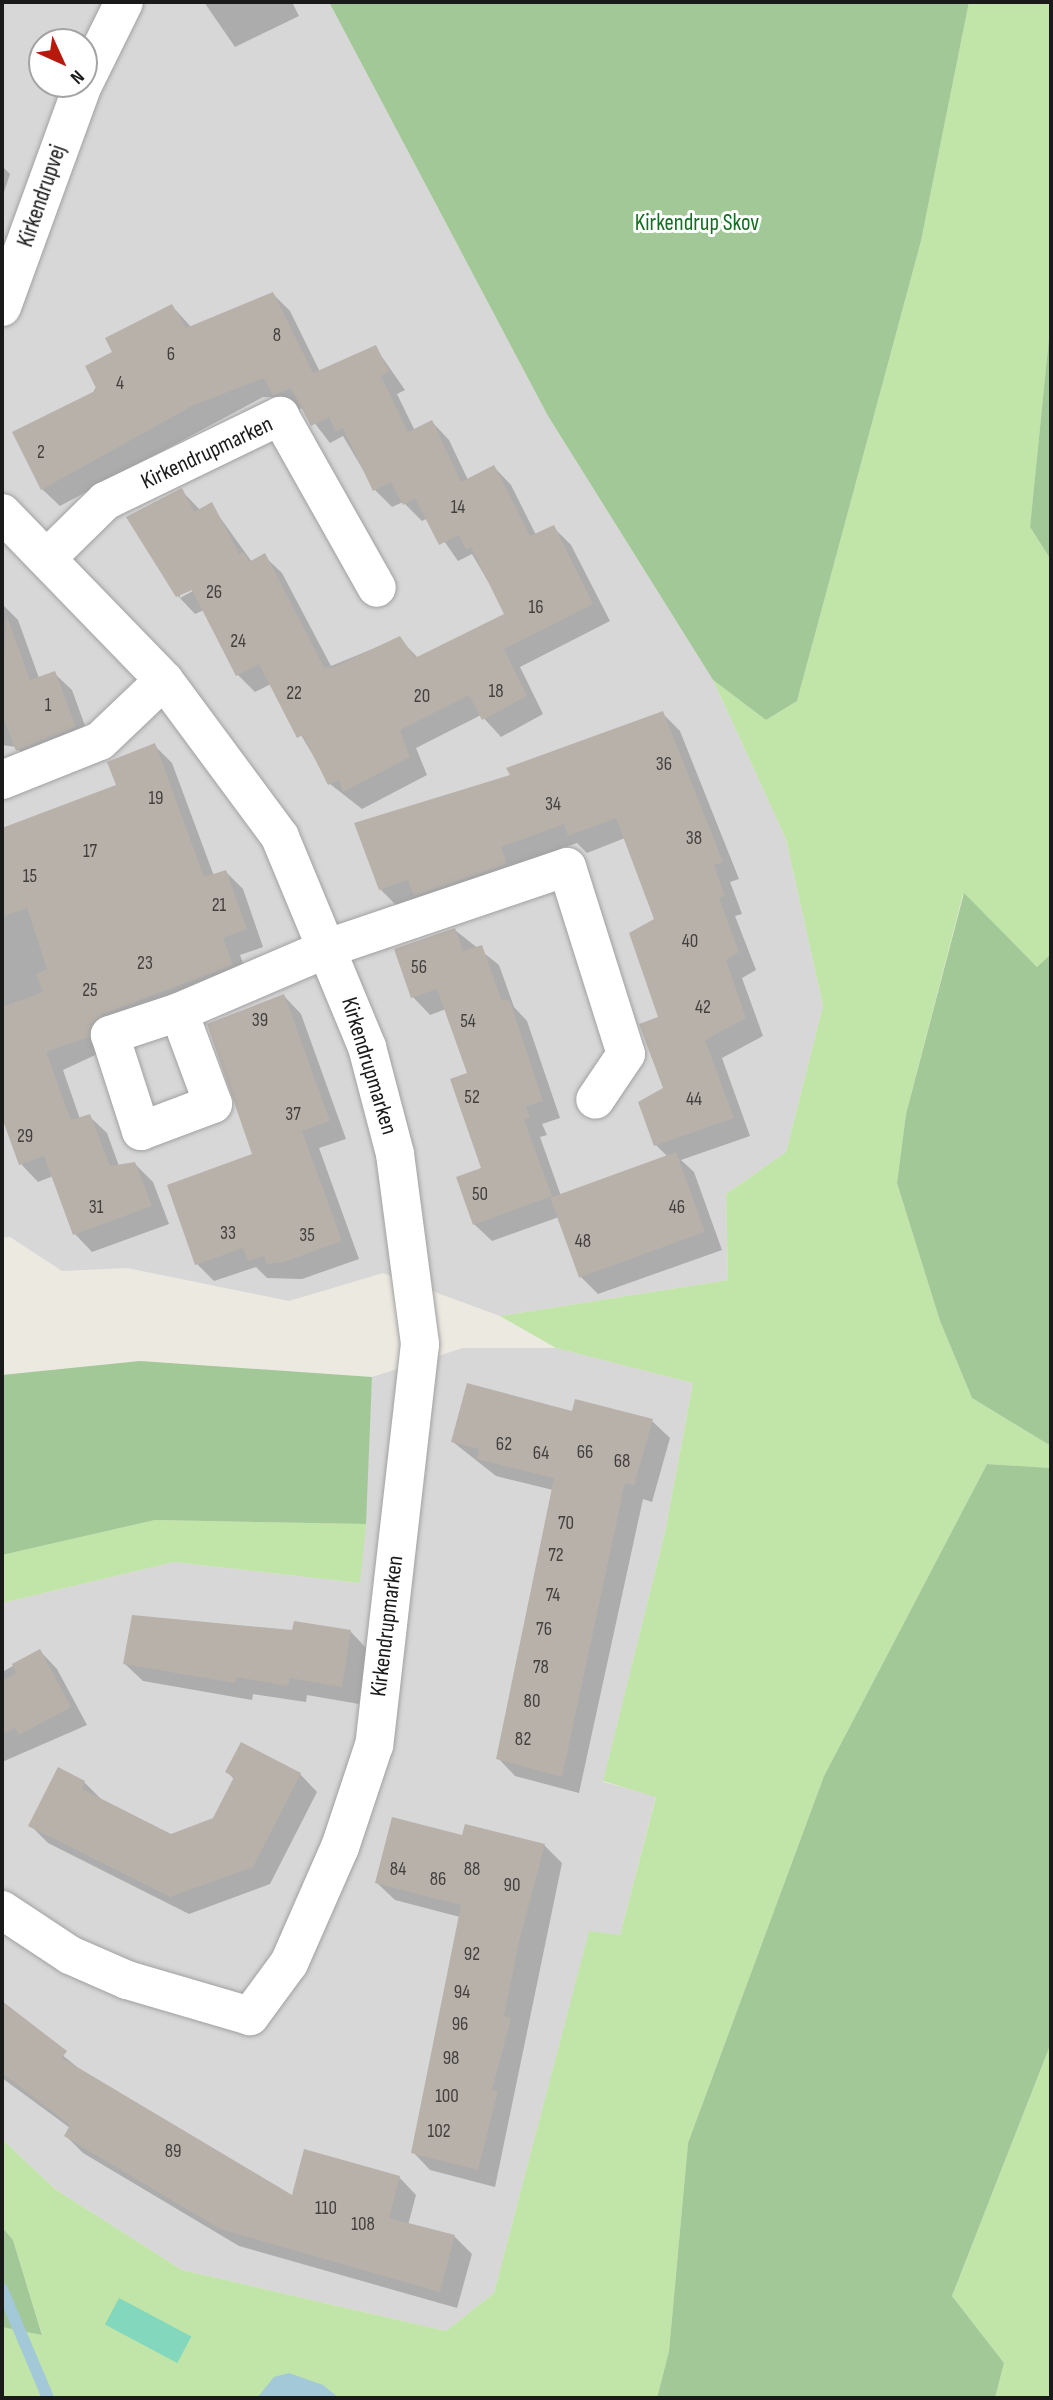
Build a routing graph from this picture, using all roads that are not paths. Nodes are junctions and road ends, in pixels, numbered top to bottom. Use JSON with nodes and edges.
{"nodes":[{"id":1,"x":118,"y":4,"type":"edge"},
{"id":2,"x":98,"y":50,"type":"edge"},
{"id":3,"x":79,"y":98,"type":"edge"},
{"id":4,"x":2,"y":307,"type":"edge"},
{"id":5,"x":2,"y":513,"type":"edge"},
{"id":6,"x":48,"y":557,"type":"junction"},
{"id":7,"x":377,"y":588,"type":"dead end"},
{"id":8,"x":164,"y":680,"type":"junction"},
{"id":9,"x":2,"y":780,"type":"edge"},
{"id":10,"x":331,"y":947,"type":"junction"},
{"id":11,"x":179,"y":1012,"type":"dead end"},
{"id":12,"x":595,"y":1100,"type":"dead end"},
{"id":13,"x":2,"y":1910,"type":"edge"}],
"edges":[{"from":1,"to":2,"type":"street","name":"Kirkendrupvej"},
{"from":3,"to":4,"type":"street","name":"Kirkendrupvej"},
{"from":5,"to":6,"type":"street","name":"Kirkendrupmarken"},
{"from":6,"to":7,"type":"street","name":"Kirkendrupmarken"},
{"from":6,"to":8,"type":"street","name":"Kirkendrupmarken"},
{"from":8,"to":9,"type":"street"},
{"from":8,"to":10,"type":"street","name":"Kirkendrupmarken"},
{"from":10,"to":11,"type":"street"},
{"from":10,"to":12,"type":"street"},
{"from":10,"to":13,"type":"street","name":"Kirkendrupmarken"}]}
